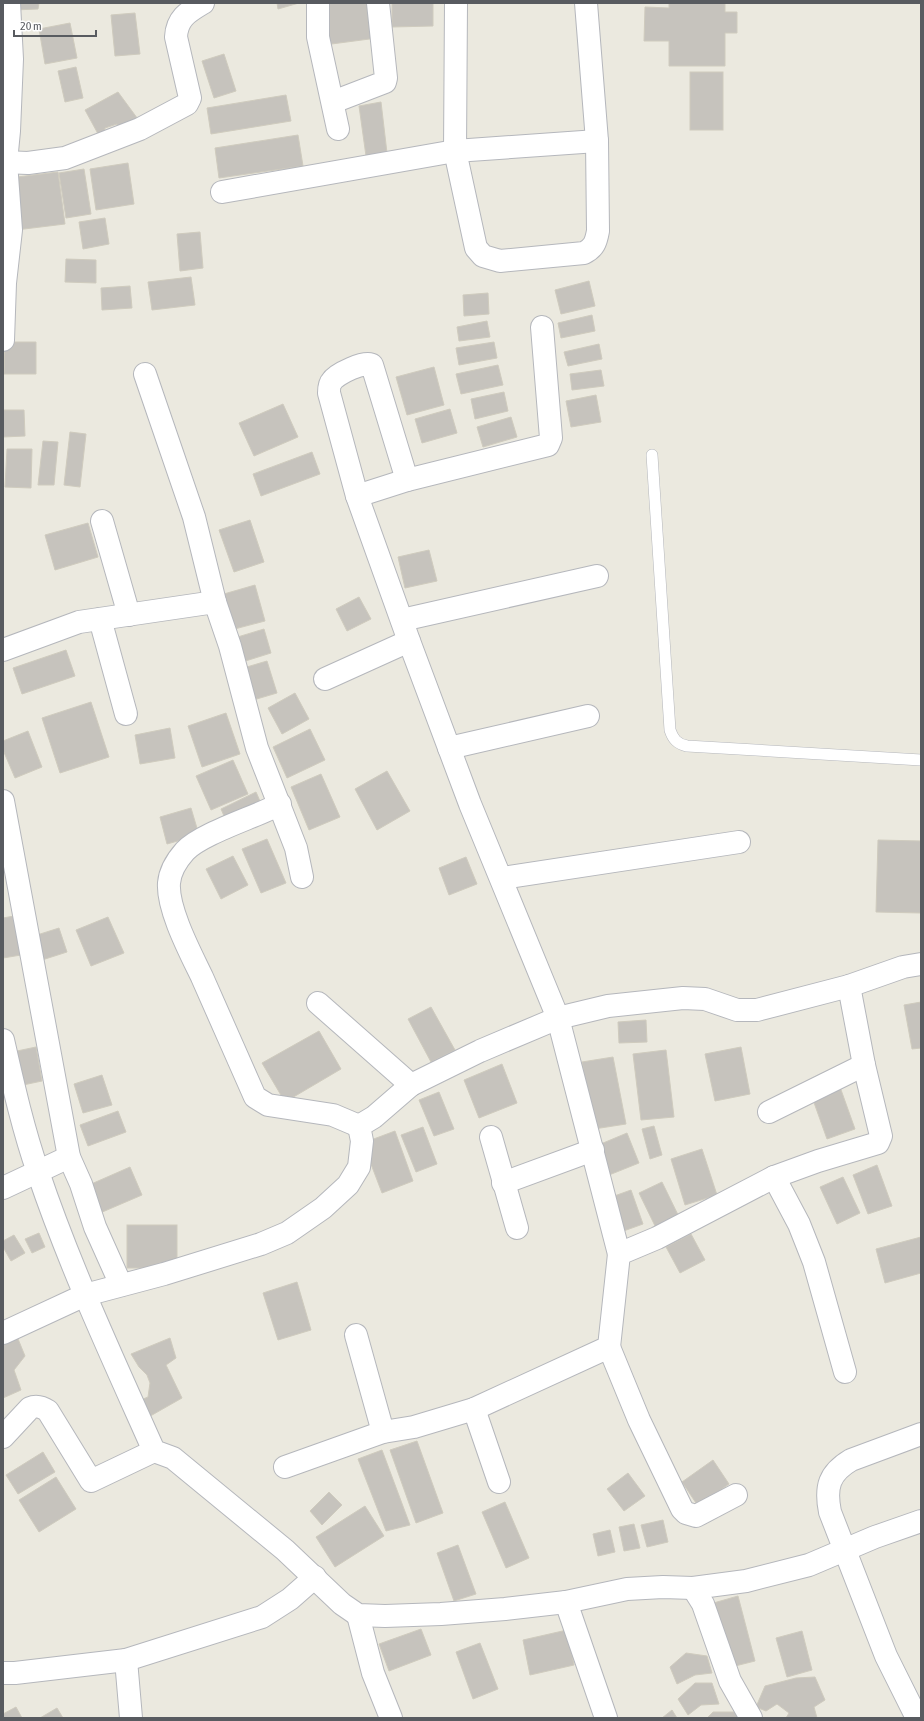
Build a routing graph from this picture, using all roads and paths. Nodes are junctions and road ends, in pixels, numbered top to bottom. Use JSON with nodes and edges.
{"nodes":[{"id":1,"x":9,"y":3,"type":"edge"},
{"id":2,"x":203,"y":3,"type":"edge"},
{"id":3,"x":318,"y":3,"type":"edge"},
{"id":4,"x":378,"y":3,"type":"edge"},
{"id":5,"x":456,"y":3,"type":"edge"},
{"id":6,"x":586,"y":3,"type":"edge"},
{"id":7,"x":333,"y":102,"type":"junction"},
{"id":8,"x":338,"y":130,"type":"dead end"},
{"id":9,"x":597,"y":141,"type":"junction"},
{"id":10,"x":455,"y":151,"type":"junction"},
{"id":11,"x":4,"y":162,"type":"edge"},
{"id":12,"x":222,"y":192,"type":"dead end"},
{"id":13,"x":542,"y":327,"type":"dead end"},
{"id":14,"x":3,"y":340,"type":"edge"},
{"id":15,"x":145,"y":374,"type":"dead end"},
{"id":16,"x":652,"y":455,"type":"dead end"},
{"id":17,"x":407,"y":480,"type":"junction"},
{"id":18,"x":357,"y":496,"type":"junction"},
{"id":19,"x":102,"y":521,"type":"dead end"},
{"id":20,"x":597,"y":576,"type":"dead end"},
{"id":21,"x":215,"y":602,"type":"junction"},
{"id":22,"x":129,"y":615,"type":"junction"},
{"id":23,"x":100,"y":619,"type":"junction"},
{"id":24,"x":402,"y":620,"type":"junction"},
{"id":25,"x":409,"y":640,"type":"junction"},
{"id":26,"x":3,"y":650,"type":"edge"},
{"id":27,"x":325,"y":679,"type":"dead end"},
{"id":28,"x":126,"y":714,"type":"dead end"},
{"id":29,"x":588,"y":716,"type":"dead end"},
{"id":30,"x":449,"y":748,"type":"junction"},
{"id":31,"x":921,"y":760,"type":"edge"},
{"id":32,"x":3,"y":801,"type":"edge"},
{"id":33,"x":280,"y":804,"type":"junction"},
{"id":34,"x":740,"y":842,"type":"dead end"},
{"id":35,"x":302,"y":877,"type":"dead end"},
{"id":36,"x":502,"y":878,"type":"junction"},
{"id":37,"x":921,"y":964,"type":"edge"},
{"id":38,"x":849,"y":986,"type":"junction"},
{"id":39,"x":318,"y":1003,"type":"dead end"},
{"id":40,"x":558,"y":1018,"type":"junction"},
{"id":41,"x":3,"y":1040,"type":"edge"},
{"id":42,"x":864,"y":1065,"type":"junction"},
{"id":43,"x":411,"y":1085,"type":"junction"},
{"id":44,"x":769,"y":1112,"type":"dead end"},
{"id":45,"x":359,"y":1126,"type":"junction"},
{"id":46,"x":491,"y":1137,"type":"dead end"},
{"id":47,"x":594,"y":1150,"type":"junction"},
{"id":48,"x":69,"y":1157,"type":"junction"},
{"id":49,"x":38,"y":1171,"type":"junction"},
{"id":50,"x":774,"y":1177,"type":"junction"},
{"id":51,"x":503,"y":1183,"type":"junction"},
{"id":52,"x":3,"y":1188,"type":"edge"},
{"id":53,"x":517,"y":1228,"type":"dead end"},
{"id":54,"x":619,"y":1254,"type":"junction"},
{"id":55,"x":121,"y":1285,"type":"junction"},
{"id":56,"x":85,"y":1295,"type":"junction"},
{"id":57,"x":3,"y":1333,"type":"edge"},
{"id":58,"x":356,"y":1335,"type":"dead end"},
{"id":59,"x":609,"y":1347,"type":"junction"},
{"id":60,"x":845,"y":1372,"type":"dead end"},
{"id":61,"x":474,"y":1409,"type":"junction"},
{"id":62,"x":383,"y":1432,"type":"junction"},
{"id":63,"x":921,"y":1434,"type":"edge"},
{"id":64,"x":3,"y":1437,"type":"edge"},
{"id":65,"x":154,"y":1451,"type":"junction"},
{"id":66,"x":285,"y":1467,"type":"dead end"},
{"id":67,"x":499,"y":1482,"type":"dead end"},
{"id":68,"x":736,"y":1495,"type":"dead end"},
{"id":69,"x":921,"y":1521,"type":"edge"},
{"id":70,"x":845,"y":1551,"type":"junction"},
{"id":71,"x":315,"y":1577,"type":"junction"},
{"id":72,"x":693,"y":1588,"type":"junction"},
{"id":73,"x":566,"y":1602,"type":"junction"},
{"id":74,"x":358,"y":1615,"type":"junction"},
{"id":75,"x":126,"y":1660,"type":"junction"},
{"id":76,"x":3,"y":1673,"type":"edge"},
{"id":77,"x":131,"y":1718,"type":"edge"},
{"id":78,"x":391,"y":1718,"type":"edge"},
{"id":79,"x":606,"y":1718,"type":"edge"},
{"id":80,"x":750,"y":1718,"type":"edge"},
{"id":81,"x":917,"y":1718,"type":"edge"}],
"edges":[{"from":1,"to":11,"type":"street"},
{"from":2,"to":11,"type":"street"},
{"from":3,"to":7,"type":"street"},
{"from":4,"to":7,"type":"street"},
{"from":5,"to":10,"type":"street"},
{"from":6,"to":9,"type":"street"},
{"from":7,"to":8,"type":"street"},
{"from":9,"to":10,"type":"street"},
{"from":9,"to":10,"type":"street"},
{"from":10,"to":12,"type":"street"},
{"from":11,"to":14,"type":"street"},
{"from":13,"to":17,"type":"street"},
{"from":15,"to":21,"type":"street"},
{"from":16,"to":31,"type":"lane"},
{"from":17,"to":18,"type":"street"},
{"from":17,"to":18,"type":"street"},
{"from":18,"to":24,"type":"street"},
{"from":19,"to":22,"type":"street"},
{"from":20,"to":24,"type":"street"},
{"from":21,"to":22,"type":"street"},
{"from":21,"to":33,"type":"street"},
{"from":22,"to":23,"type":"street"},
{"from":23,"to":26,"type":"street"},
{"from":23,"to":28,"type":"street"},
{"from":24,"to":25,"type":"street"},
{"from":25,"to":27,"type":"street"},
{"from":25,"to":30,"type":"street"},
{"from":29,"to":30,"type":"street"},
{"from":30,"to":36,"type":"street"},
{"from":32,"to":48,"type":"street"},
{"from":33,"to":35,"type":"street"},
{"from":33,"to":45,"type":"street"},
{"from":34,"to":36,"type":"street"},
{"from":36,"to":40,"type":"street"},
{"from":37,"to":38,"type":"street"},
{"from":38,"to":40,"type":"street"},
{"from":38,"to":42,"type":"street"},
{"from":39,"to":43,"type":"street"},
{"from":40,"to":43,"type":"street"},
{"from":40,"to":47,"type":"street"},
{"from":41,"to":49,"type":"street"},
{"from":42,"to":44,"type":"street"},
{"from":42,"to":50,"type":"street"},
{"from":43,"to":45,"type":"street"},
{"from":45,"to":55,"type":"street"},
{"from":46,"to":51,"type":"street"},
{"from":47,"to":51,"type":"street"},
{"from":47,"to":54,"type":"street"},
{"from":48,"to":49,"type":"street"},
{"from":48,"to":55,"type":"street"},
{"from":49,"to":52,"type":"street"},
{"from":49,"to":56,"type":"street"},
{"from":50,"to":54,"type":"street"},
{"from":50,"to":60,"type":"street"},
{"from":51,"to":53,"type":"street"},
{"from":54,"to":59,"type":"street"},
{"from":55,"to":56,"type":"street"},
{"from":56,"to":57,"type":"street"},
{"from":56,"to":65,"type":"street"},
{"from":58,"to":62,"type":"street"},
{"from":59,"to":61,"type":"street"},
{"from":59,"to":68,"type":"street"},
{"from":61,"to":62,"type":"street"},
{"from":61,"to":67,"type":"street"},
{"from":62,"to":66,"type":"street"},
{"from":63,"to":70,"type":"street"},
{"from":64,"to":65,"type":"street"},
{"from":65,"to":71,"type":"street"},
{"from":69,"to":70,"type":"street"},
{"from":70,"to":72,"type":"street"},
{"from":70,"to":81,"type":"street"},
{"from":71,"to":74,"type":"street"},
{"from":71,"to":75,"type":"street"},
{"from":72,"to":73,"type":"street"},
{"from":72,"to":80,"type":"street"},
{"from":73,"to":74,"type":"street"},
{"from":73,"to":79,"type":"street"},
{"from":74,"to":78,"type":"street"},
{"from":75,"to":76,"type":"street"},
{"from":75,"to":77,"type":"street"}]}
